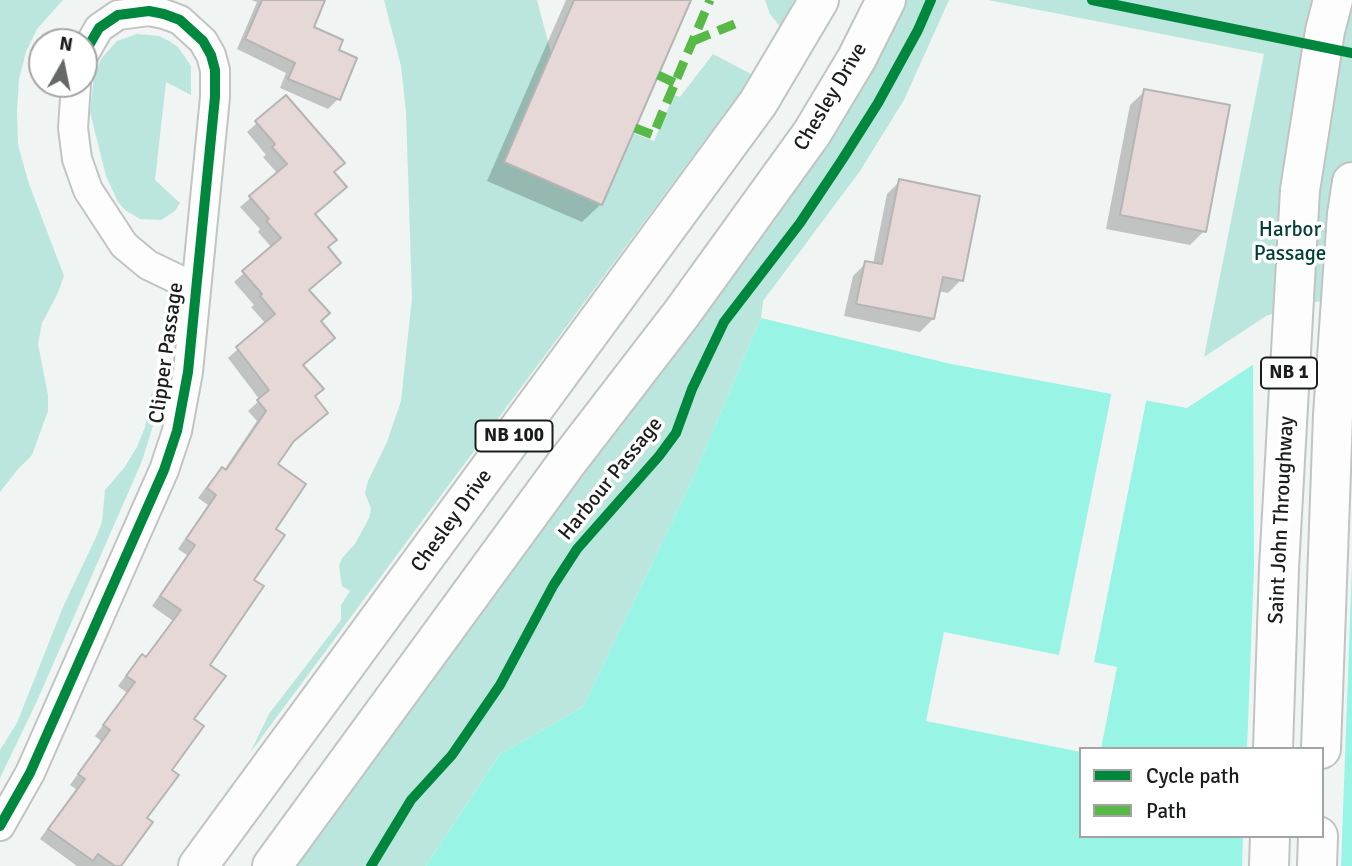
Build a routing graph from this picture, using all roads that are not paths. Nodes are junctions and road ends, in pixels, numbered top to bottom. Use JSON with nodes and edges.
{"nodes":[{"id":1,"x":819,"y":0,"type":"edge"},
{"id":2,"x":886,"y":0,"type":"edge"},
{"id":3,"x":1333,"y":0,"type":"edge"},
{"id":4,"x":98,"y":30,"type":"edge"},
{"id":5,"x":75,"y":98,"type":"edge"},
{"id":6,"x":1352,"y":185,"type":"edge"},
{"id":7,"x":196,"y":288,"type":"junction"},
{"id":8,"x":1273,"y":747,"type":"edge"},
{"id":9,"x":1321,"y":747,"type":"edge"},
{"id":10,"x":0,"y":826,"type":"edge"},
{"id":11,"x":1270,"y":838,"type":"edge"},
{"id":12,"x":1318,"y":838,"type":"edge"},
{"id":13,"x":198,"y":866,"type":"edge"},
{"id":14,"x":272,"y":866,"type":"edge"},
{"id":15,"x":1269,"y":866,"type":"edge"},
{"id":16,"x":1317,"y":866,"type":"edge"}],
"edges":[{"from":1,"to":13,"type":"main road","name":"Chesley Drive","number":"NB 100"},
{"from":2,"to":14,"type":"main road","name":"Chesley Drive","number":"NB 100"},
{"from":3,"to":8,"type":"main road","name":"Saint John Throughway","number":"NB 1"},
{"from":4,"to":7,"type":"street","name":"Clipper Passage"},
{"from":5,"to":7,"type":"street","name":"Clipper Passage"},
{"from":6,"to":9,"type":"main road","number":"NB 1"},
{"from":7,"to":10,"type":"street","name":"Clipper Passage"},
{"from":11,"to":15,"type":"main road"},
{"from":12,"to":16,"type":"main road"}]}
